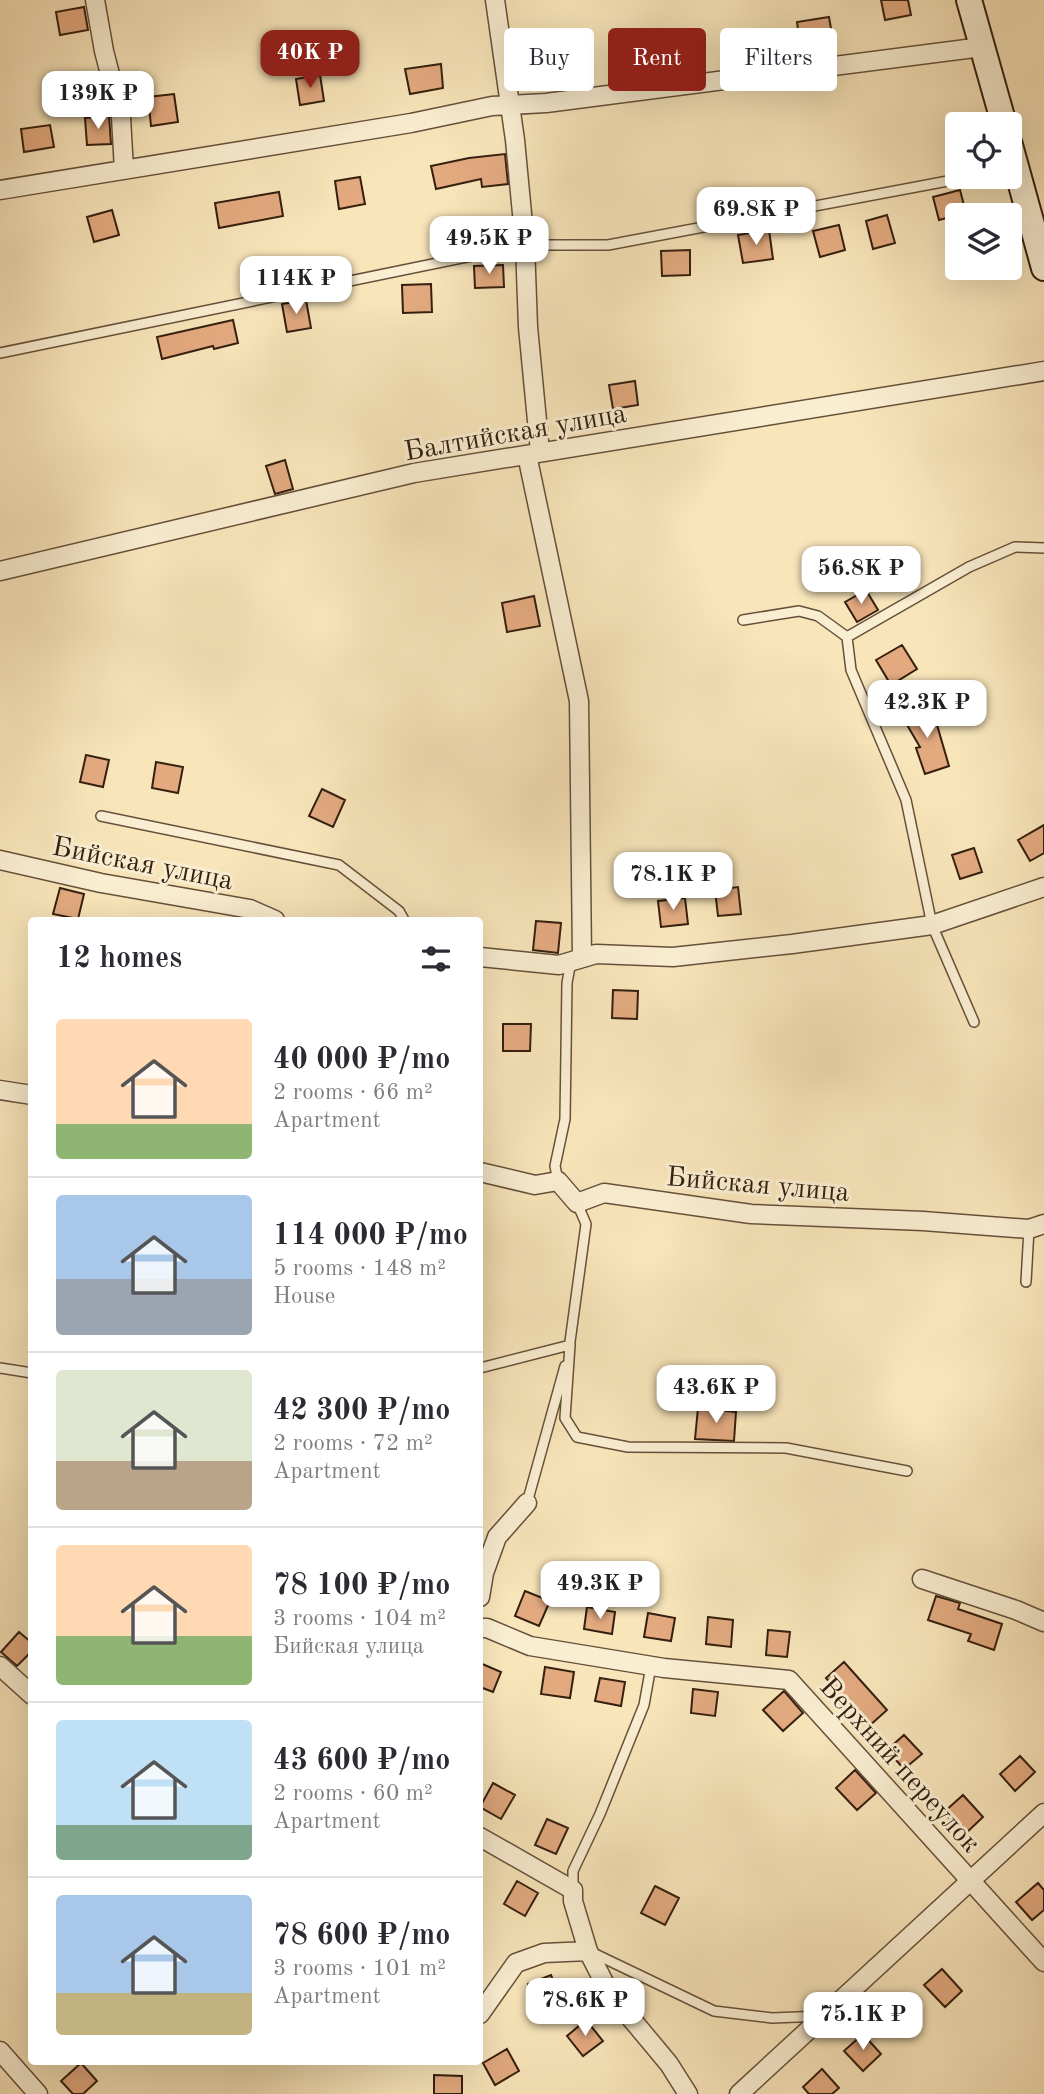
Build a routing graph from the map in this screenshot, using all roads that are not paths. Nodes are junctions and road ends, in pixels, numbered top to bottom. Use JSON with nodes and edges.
{"nodes":[{"id":1,"x":95,"y":0,"type":"edge"},
{"id":2,"x":495,"y":0,"type":"edge"},
{"id":3,"x":969,"y":0,"type":"edge"},
{"id":4,"x":982,"y":47,"type":"junction"},
{"id":5,"x":512,"y":107,"type":"junction"},
{"id":6,"x":1001,"y":112,"type":"edge"},
{"id":7,"x":124,"y":170,"type":"junction"},
{"id":8,"x":945,"y":182,"type":"edge"},
{"id":9,"x":1021,"y":189,"type":"edge"},
{"id":10,"x":0,"y":190,"type":"edge"},
{"id":11,"x":525,"y":245,"type":"junction"},
{"id":12,"x":1044,"y":268,"type":"edge"},
{"id":13,"x":0,"y":353,"type":"edge"},
{"id":14,"x":1044,"y":371,"type":"edge"},
{"id":15,"x":533,"y":453,"type":"junction"},
{"id":16,"x":1044,"y":548,"type":"edge"},
{"id":17,"x":0,"y":571,"type":"edge"},
{"id":18,"x":743,"y":621,"type":"dead end"},
{"id":19,"x":847,"y":637,"type":"junction"},
{"id":20,"x":101,"y":817,"type":"dead end"},
{"id":21,"x":0,"y":860,"type":"edge"},
{"id":22,"x":1044,"y":887,"type":"edge"},
{"id":23,"x":268,"y":917,"type":"edge"},
{"id":24,"x":402,"y":917,"type":"edge"},
{"id":25,"x":932,"y":925,"type":"junction"},
{"id":26,"x":483,"y":957,"type":"edge"},
{"id":27,"x":576,"y":960,"type":"junction"},
{"id":28,"x":974,"y":1022,"type":"dead end"},
{"id":29,"x":0,"y":1090,"type":"edge"},
{"id":30,"x":28,"y":1095,"type":"edge"},
{"id":31,"x":483,"y":1173,"type":"edge"},
{"id":32,"x":558,"y":1181,"type":"junction"},
{"id":33,"x":578,"y":1203,"type":"junction"},
{"id":34,"x":1037,"y":1226,"type":"edge"},
{"id":35,"x":1026,"y":1282,"type":"dead end"},
{"id":36,"x":570,"y":1345,"type":"junction"},
{"id":37,"x":483,"y":1367,"type":"edge"},
{"id":38,"x":0,"y":1368,"type":"edge"},
{"id":39,"x":28,"y":1372,"type":"edge"},
{"id":40,"x":907,"y":1471,"type":"dead end"},
{"id":41,"x":527,"y":1503,"type":"joint"},
{"id":42,"x":483,"y":1579,"type":"edge"},
{"id":43,"x":922,"y":1579,"type":"dead end"},
{"id":44,"x":1044,"y":1622,"type":"edge"},
{"id":45,"x":483,"y":1628,"type":"edge"},
{"id":46,"x":0,"y":1666,"type":"edge"},
{"id":47,"x":651,"y":1666,"type":"junction"},
{"id":48,"x":28,"y":1691,"type":"edge"},
{"id":49,"x":1044,"y":1813,"type":"edge"},
{"id":50,"x":483,"y":1839,"type":"edge"},
{"id":51,"x":971,"y":1881,"type":"junction"},
{"id":52,"x":573,"y":1890,"type":"junction"},
{"id":53,"x":588,"y":1951,"type":"junction"},
{"id":54,"x":1044,"y":1962,"type":"edge"},
{"id":55,"x":483,"y":2010,"type":"edge"},
{"id":56,"x":824,"y":2015,"type":"junction"},
{"id":57,"x":0,"y":2051,"type":"edge"},
{"id":58,"x":38,"y":2094,"type":"edge"},
{"id":59,"x":688,"y":2094,"type":"edge"},
{"id":60,"x":738,"y":2094,"type":"edge"}],
"edges":[{"from":1,"to":7,"type":"street"},
{"from":2,"to":5,"type":"street"},
{"from":3,"to":4,"type":"main road"},
{"from":4,"to":5,"type":"street"},
{"from":4,"to":6,"type":"main road"},
{"from":5,"to":7,"type":"street"},
{"from":5,"to":11,"type":"street"},
{"from":7,"to":10,"type":"street"},
{"from":8,"to":11,"type":"lane"},
{"from":9,"to":12,"type":"main road"},
{"from":11,"to":13,"type":"lane"},
{"from":11,"to":15,"type":"street"},
{"from":14,"to":15,"type":"street","name":"Балтийская улица"},
{"from":15,"to":17,"type":"street","name":"Балтийская улица"},
{"from":15,"to":27,"type":"street"},
{"from":16,"to":19,"type":"lane"},
{"from":18,"to":19,"type":"lane"},
{"from":19,"to":25,"type":"lane"},
{"from":20,"to":24,"type":"lane"},
{"from":21,"to":23,"type":"street","name":"Бийская улица"},
{"from":22,"to":25,"type":"street"},
{"from":25,"to":27,"type":"street"},
{"from":25,"to":28,"type":"lane"},
{"from":26,"to":27,"type":"street"},
{"from":27,"to":32,"type":"lane"},
{"from":29,"to":30,"type":"street"},
{"from":31,"to":32,"type":"street"},
{"from":32,"to":33,"type":"street"},
{"from":33,"to":34,"type":"street","name":"Бийская улица"},
{"from":33,"to":36,"type":"lane"},
{"from":34,"to":35,"type":"lane"},
{"from":36,"to":37,"type":"lane"},
{"from":36,"to":40,"type":"lane"},
{"from":36,"to":41,"type":"lane"},
{"from":38,"to":39,"type":"lane"},
{"from":41,"to":42,"type":"street"},
{"from":43,"to":44,"type":"street"},
{"from":45,"to":47,"type":"street","name":"Верхний переулок"},
{"from":46,"to":48,"type":"street"},
{"from":47,"to":51,"type":"street","name":"Верхний переулок"},
{"from":47,"to":52,"type":"lane"},
{"from":49,"to":51,"type":"street"},
{"from":50,"to":52,"type":"street"},
{"from":51,"to":54,"type":"street","name":"Верхний переулок"},
{"from":51,"to":56,"type":"street"},
{"from":52,"to":53,"type":"street"},
{"from":53,"to":55,"type":"street"},
{"from":53,"to":56,"type":"lane"},
{"from":53,"to":59,"type":"street"},
{"from":56,"to":60,"type":"street"},
{"from":57,"to":58,"type":"street"}]}
